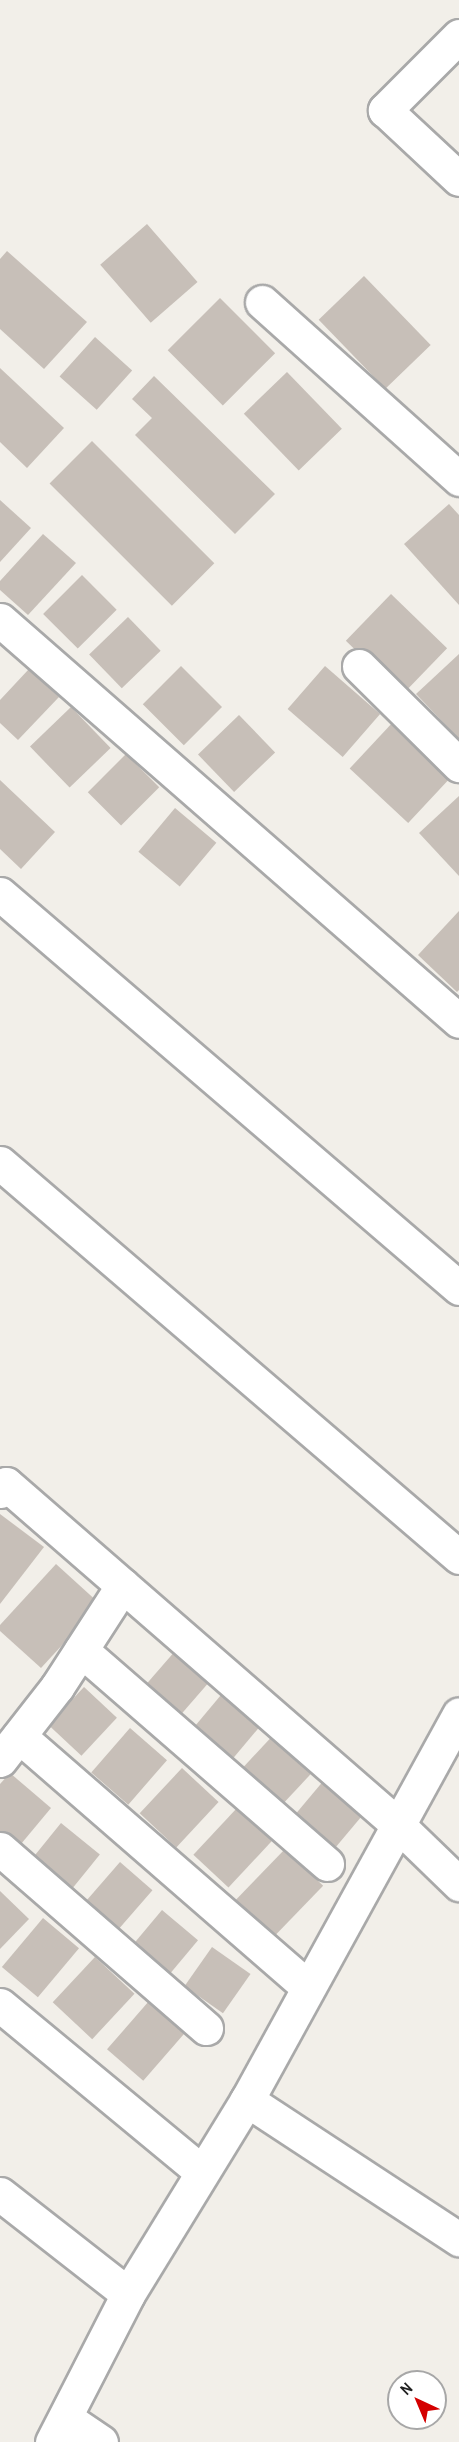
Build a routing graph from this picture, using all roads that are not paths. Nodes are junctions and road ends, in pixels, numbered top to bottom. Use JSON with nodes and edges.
{"nodes":[{"id":1,"x":459,"y":36,"type":"edge"},
{"id":2,"x":459,"y":179,"type":"edge"},
{"id":3,"x":262,"y":302,"type":"dead end"},
{"id":4,"x":459,"y":479,"type":"edge"},
{"id":5,"x":0,"y":620,"type":"edge"},
{"id":6,"x":359,"y":666,"type":"dead end"},
{"id":7,"x":459,"y":765,"type":"edge"},
{"id":8,"x":0,"y":894,"type":"edge"},
{"id":9,"x":459,"y":1021,"type":"edge"},
{"id":10,"x":0,"y":1163,"type":"edge"},
{"id":11,"x":459,"y":1288,"type":"edge"},
{"id":12,"x":2,"y":1484,"type":"edge"},
{"id":13,"x":459,"y":1557,"type":"edge"},
{"id":14,"x":123,"y":1585,"type":"junction"},
{"id":15,"x":81,"y":1650,"type":"junction"},
{"id":16,"x":459,"y":1715,"type":"edge"},
{"id":17,"x":10,"y":1748,"type":"edge"},
{"id":18,"x":396,"y":1823,"type":"junction"},
{"id":19,"x":0,"y":1849,"type":"edge"},
{"id":20,"x":327,"y":1864,"type":"dead end"},
{"id":21,"x":459,"y":1884,"type":"edge"},
{"id":22,"x":308,"y":1988,"type":"junction"},
{"id":23,"x":0,"y":2005,"type":"edge"},
{"id":24,"x":206,"y":2028,"type":"dead end"},
{"id":25,"x":247,"y":2100,"type":"junction"},
{"id":26,"x":202,"y":2172,"type":"junction"},
{"id":27,"x":0,"y":2194,"type":"edge"},
{"id":28,"x":459,"y":2239,"type":"edge"},
{"id":29,"x":128,"y":2295,"type":"junction"},
{"id":30,"x":59,"y":2430,"type":"edge"},
{"id":31,"x":101,"y":2442,"type":"edge"}],
"edges":[{"from":1,"to":2,"type":"street"},
{"from":3,"to":4,"type":"street"},
{"from":5,"to":9,"type":"street"},
{"from":6,"to":7,"type":"street"},
{"from":8,"to":11,"type":"street"},
{"from":10,"to":13,"type":"street"},
{"from":12,"to":14,"type":"street"},
{"from":14,"to":15,"type":"street"},
{"from":14,"to":18,"type":"street"},
{"from":15,"to":17,"type":"street"},
{"from":15,"to":20,"type":"street"},
{"from":16,"to":18,"type":"street"},
{"from":17,"to":22,"type":"street"},
{"from":18,"to":21,"type":"street"},
{"from":18,"to":22,"type":"street"},
{"from":19,"to":24,"type":"street"},
{"from":22,"to":25,"type":"street"},
{"from":23,"to":26,"type":"street"},
{"from":25,"to":26,"type":"street"},
{"from":25,"to":28,"type":"street"},
{"from":26,"to":29,"type":"street"},
{"from":27,"to":29,"type":"street"},
{"from":29,"to":30,"type":"street"},
{"from":30,"to":31,"type":"street"}]}
